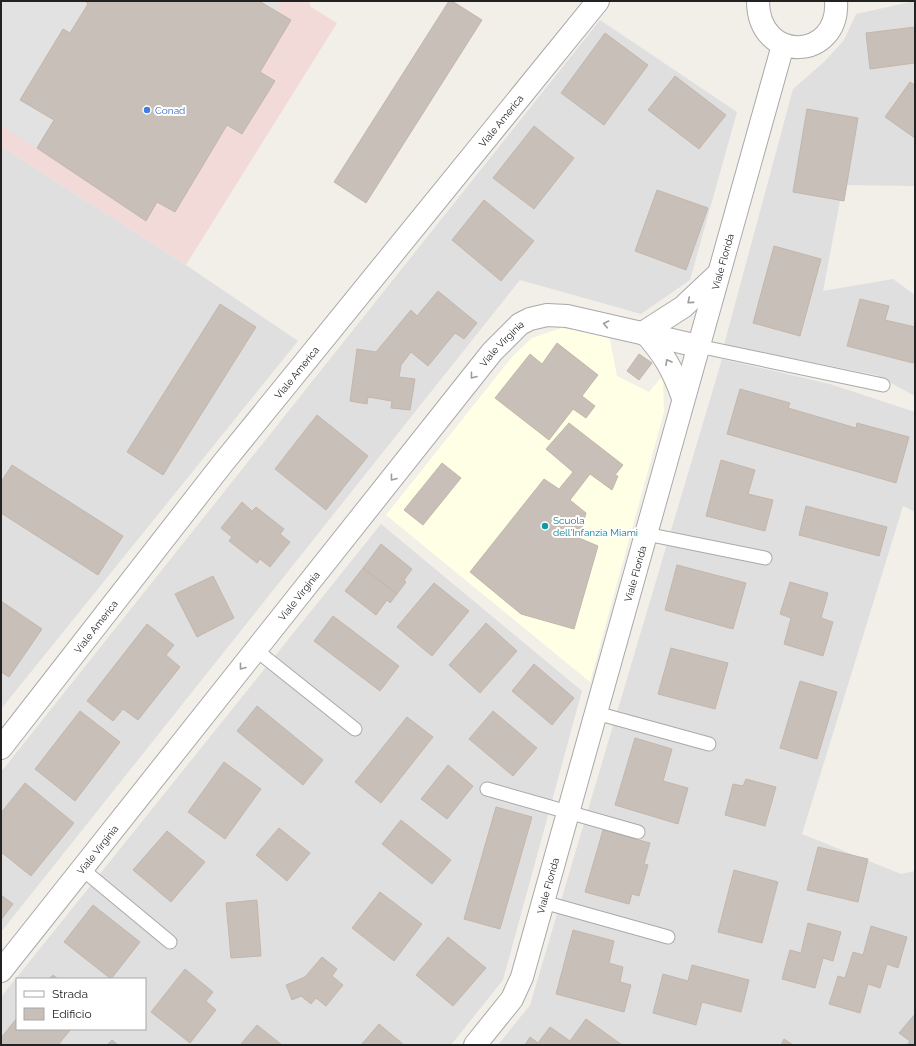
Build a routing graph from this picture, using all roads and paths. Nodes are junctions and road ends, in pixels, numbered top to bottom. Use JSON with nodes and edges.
{"nodes":[{"id":1,"x":598,"y":1,"type":"edge"},
{"id":2,"x":758,"y":1,"type":"edge"},
{"id":3,"x":836,"y":1,"type":"edge"},
{"id":4,"x":783,"y":45,"type":"junction"},
{"id":5,"x":718,"y":274,"type":"junction"},
{"id":6,"x":644,"y":332,"type":"junction"},
{"id":7,"x":698,"y":346,"type":"junction"},
{"id":8,"x":883,"y":385,"type":"dead end"},
{"id":9,"x":683,"y":398,"type":"junction"},
{"id":10,"x":646,"y":534,"type":"junction"},
{"id":11,"x":765,"y":558,"type":"dead end"},
{"id":12,"x":256,"y":650,"type":"junction"},
{"id":13,"x":596,"y":713,"type":"junction"},
{"id":14,"x":355,"y":730,"type":"dead end"},
{"id":15,"x":709,"y":744,"type":"dead end"},
{"id":16,"x":1,"y":748,"type":"edge"},
{"id":17,"x":487,"y":789,"type":"dead end"},
{"id":18,"x":568,"y":813,"type":"junction"},
{"id":19,"x":638,"y":832,"type":"dead end"},
{"id":20,"x":82,"y":869,"type":"junction"},
{"id":21,"x":543,"y":902,"type":"junction"},
{"id":22,"x":668,"y":937,"type":"dead end"},
{"id":23,"x":170,"y":942,"type":"dead end"},
{"id":24,"x":1,"y":971,"type":"edge"},
{"id":25,"x":475,"y":1045,"type":"edge"}],
"edges":[{"from":1,"to":16,"type":"street","name":"Viale America"},
{"from":2,"to":4,"type":"street"},
{"from":3,"to":4,"type":"street"},
{"from":4,"to":5,"type":"street","name":"Viale Florida"},
{"from":5,"to":6,"type":"street","one_way":true},
{"from":5,"to":7,"type":"street","name":"Viale Florida"},
{"from":6,"to":7,"type":"street","name":"Viale Virginia"},
{"from":9,"to":6,"type":"street","one_way":true},
{"from":6,"to":12,"type":"street","name":"Viale Virginia","one_way":true},
{"from":7,"to":8,"type":"lane"},
{"from":7,"to":9,"type":"street","name":"Viale Florida"},
{"from":9,"to":10,"type":"street","name":"Viale Florida"},
{"from":10,"to":11,"type":"lane"},
{"from":10,"to":13,"type":"street","name":"Viale Florida"},
{"from":12,"to":14,"type":"lane"},
{"from":12,"to":20,"type":"street","name":"Viale Virginia","one_way":true},
{"from":13,"to":15,"type":"lane"},
{"from":13,"to":18,"type":"street","name":"Viale Florida"},
{"from":17,"to":18,"type":"lane"},
{"from":18,"to":19,"type":"lane"},
{"from":18,"to":21,"type":"street","name":"Viale Florida"},
{"from":20,"to":23,"type":"lane"},
{"from":20,"to":24,"type":"street","name":"Viale Virginia"},
{"from":21,"to":22,"type":"lane"},
{"from":21,"to":25,"type":"street","name":"Viale Florida"}]}
